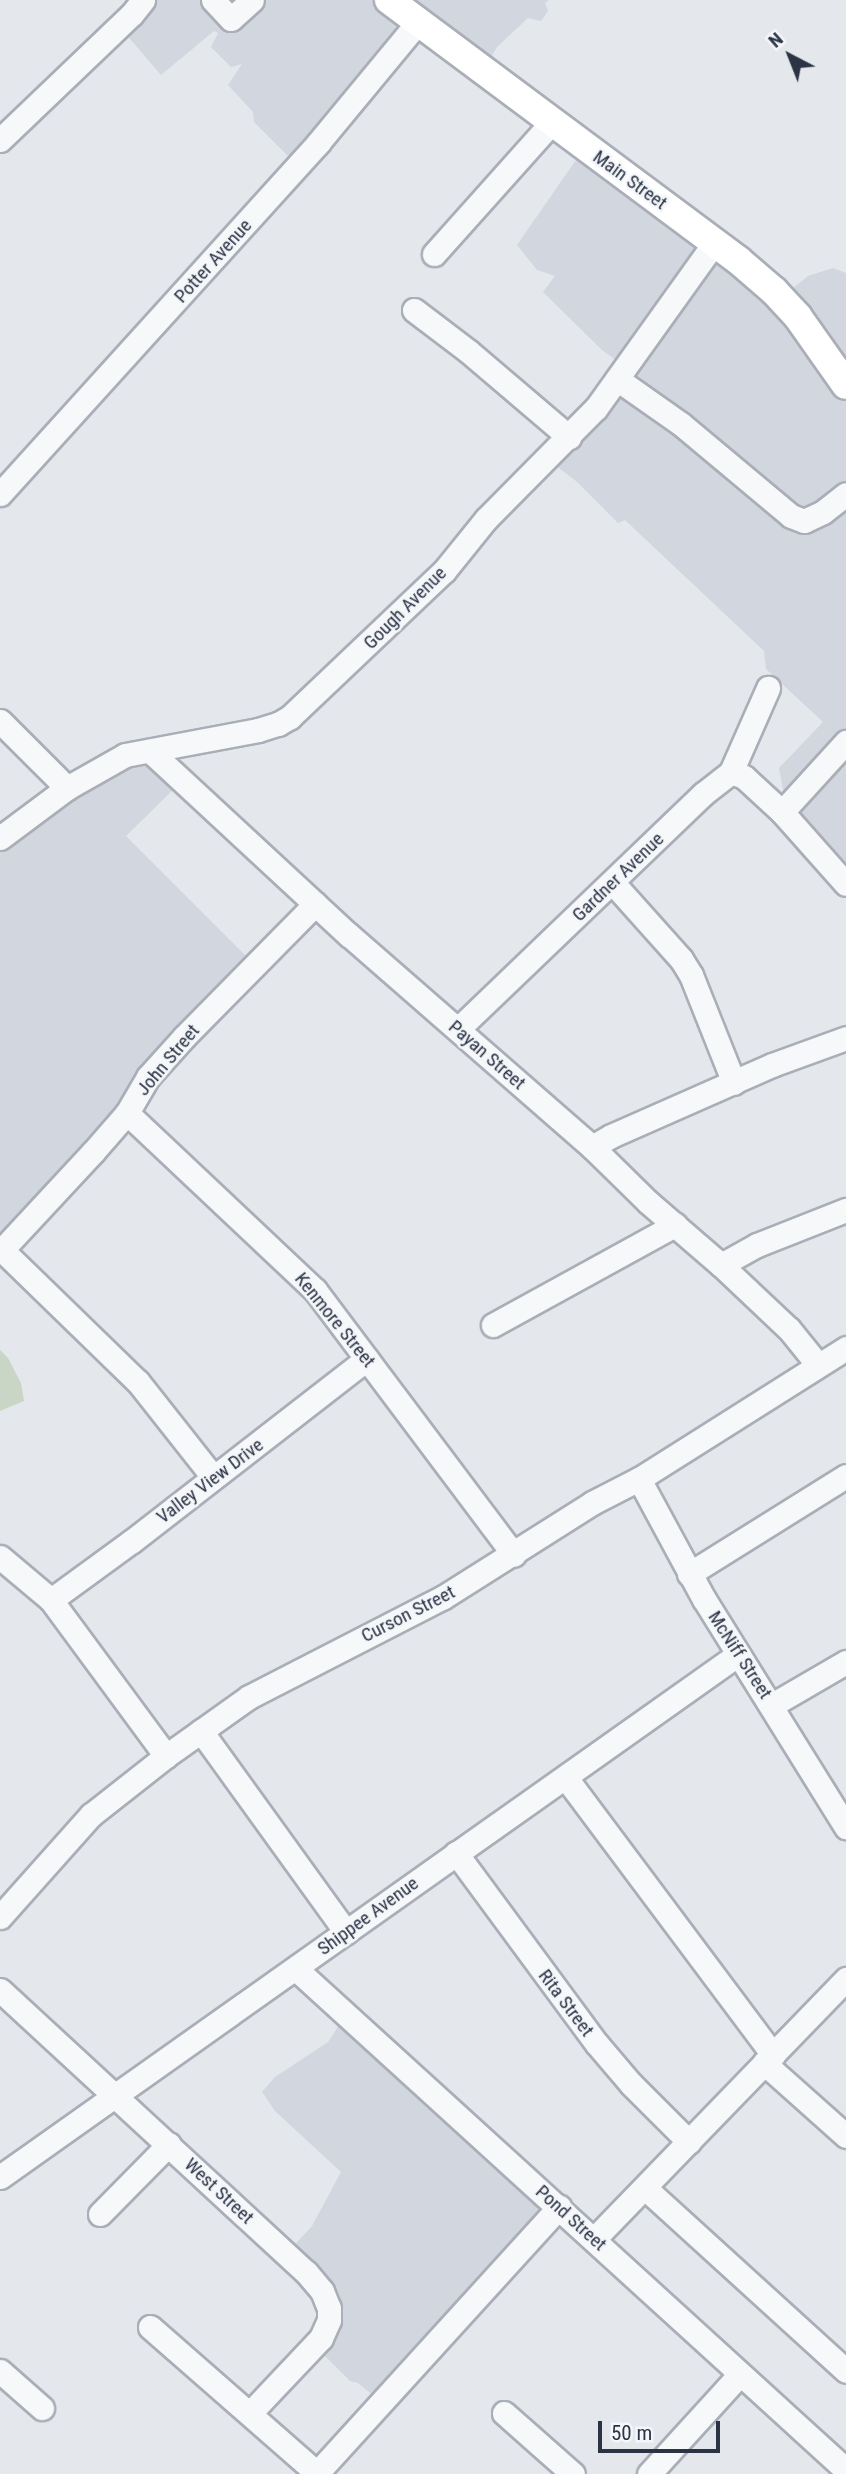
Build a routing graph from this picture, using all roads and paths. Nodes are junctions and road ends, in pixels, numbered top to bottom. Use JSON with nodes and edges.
{"nodes":[{"id":1,"x":143,"y":0,"type":"edge"},
{"id":2,"x":213,"y":0,"type":"edge"},
{"id":3,"x":253,"y":0,"type":"edge"},
{"id":4,"x":389,"y":0,"type":"edge"},
{"id":5,"x":419,"y":21,"type":"junction"},
{"id":6,"x":552,"y":122,"type":"junction"},
{"id":7,"x":0,"y":140,"type":"edge"},
{"id":8,"x":714,"y":243,"type":"junction"},
{"id":9,"x":434,"y":254,"type":"dead end"},
{"id":10,"x":414,"y":310,"type":"dead end"},
{"id":11,"x":617,"y":379,"type":"junction"},
{"id":12,"x":846,"y":385,"type":"edge"},
{"id":13,"x":569,"y":437,"type":"junction"},
{"id":14,"x":0,"y":494,"type":"edge"},
{"id":15,"x":846,"y":495,"type":"edge"},
{"id":16,"x":768,"y":688,"type":"dead end"},
{"id":17,"x":0,"y":722,"type":"edge"},
{"id":18,"x":846,"y":742,"type":"edge"},
{"id":19,"x":150,"y":751,"type":"junction"},
{"id":20,"x":731,"y":772,"type":"junction"},
{"id":21,"x":67,"y":788,"type":"junction"},
{"id":22,"x":782,"y":812,"type":"junction"},
{"id":23,"x":0,"y":838,"type":"edge"},
{"id":24,"x":613,"y":883,"type":"junction"},
{"id":25,"x":846,"y":884,"type":"edge"},
{"id":26,"x":315,"y":904,"type":"junction"},
{"id":27,"x":458,"y":1029,"type":"junction"},
{"id":28,"x":846,"y":1038,"type":"edge"},
{"id":29,"x":734,"y":1083,"type":"junction"},
{"id":30,"x":127,"y":1113,"type":"junction"},
{"id":31,"x":592,"y":1147,"type":"junction"},
{"id":32,"x":846,"y":1210,"type":"edge"},
{"id":33,"x":675,"y":1225,"type":"junction"},
{"id":34,"x":1,"y":1250,"type":"edge"},
{"id":35,"x":721,"y":1265,"type":"junction"},
{"id":36,"x":493,"y":1325,"type":"dead end"},
{"id":37,"x":846,"y":1348,"type":"edge"},
{"id":38,"x":367,"y":1359,"type":"junction"},
{"id":39,"x":818,"y":1366,"type":"junction"},
{"id":40,"x":846,"y":1476,"type":"edge"},
{"id":41,"x":213,"y":1477,"type":"junction"},
{"id":42,"x":639,"y":1479,"type":"junction"},
{"id":43,"x":514,"y":1555,"type":"junction"},
{"id":44,"x":0,"y":1557,"type":"edge"},
{"id":45,"x":689,"y":1574,"type":"junction"},
{"id":46,"x":51,"y":1600,"type":"junction"},
{"id":47,"x":737,"y":1655,"type":"junction"},
{"id":48,"x":846,"y":1662,"type":"edge"},
{"id":49,"x":772,"y":1705,"type":"junction"},
{"id":50,"x":201,"y":1731,"type":"junction"},
{"id":51,"x":166,"y":1756,"type":"junction"},
{"id":52,"x":565,"y":1778,"type":"junction"},
{"id":53,"x":846,"y":1827,"type":"edge"},
{"id":54,"x":456,"y":1853,"type":"junction"},
{"id":55,"x":0,"y":1917,"type":"edge"},
{"id":56,"x":346,"y":1932,"type":"junction"},
{"id":57,"x":296,"y":1969,"type":"junction"},
{"id":58,"x":846,"y":1979,"type":"edge"},
{"id":59,"x":0,"y":1990,"type":"edge"},
{"id":60,"x":768,"y":2059,"type":"junction"},
{"id":61,"x":116,"y":2097,"type":"junction"},
{"id":62,"x":846,"y":2136,"type":"edge"},
{"id":63,"x":689,"y":2142,"type":"junction"},
{"id":64,"x":169,"y":2144,"type":"junction"},
{"id":65,"x":0,"y":2177,"type":"edge"},
{"id":66,"x":645,"y":2188,"type":"junction"},
{"id":67,"x":559,"y":2207,"type":"junction"},
{"id":68,"x":100,"y":2214,"type":"dead end"},
{"id":69,"x":595,"y":2238,"type":"junction"},
{"id":70,"x":150,"y":2327,"type":"dead end"},
{"id":71,"x":0,"y":2371,"type":"edge"},
{"id":72,"x":846,"y":2371,"type":"edge"},
{"id":73,"x":740,"y":2374,"type":"junction"},
{"id":74,"x":42,"y":2408,"type":"dead end"},
{"id":75,"x":250,"y":2413,"type":"junction"},
{"id":76,"x":504,"y":2413,"type":"dead end"},
{"id":77,"x":846,"y":2470,"type":"edge"},
{"id":78,"x":318,"y":2474,"type":"edge"},
{"id":79,"x":573,"y":2474,"type":"edge"},
{"id":80,"x":649,"y":2474,"type":"edge"}],
"edges":[{"from":1,"to":7,"type":"street"},
{"from":2,"to":3,"type":"street"},
{"from":4,"to":5,"type":"main road","name":"Main Street"},
{"from":5,"to":6,"type":"main road","name":"Main Street"},
{"from":5,"to":14,"type":"street","name":"Potter Avenue"},
{"from":6,"to":8,"type":"main road","name":"Main Street"},
{"from":6,"to":9,"type":"street"},
{"from":8,"to":11,"type":"street","name":"Gough Avenue"},
{"from":8,"to":12,"type":"main road","name":"Main Street"},
{"from":10,"to":13,"type":"street"},
{"from":11,"to":13,"type":"street","name":"Gough Avenue"},
{"from":11,"to":15,"type":"street"},
{"from":13,"to":19,"type":"street","name":"Gough Avenue"},
{"from":16,"to":20,"type":"street"},
{"from":17,"to":21,"type":"street"},
{"from":18,"to":22,"type":"street"},
{"from":19,"to":21,"type":"street","name":"Gough Avenue"},
{"from":19,"to":26,"type":"street","name":"Payan Street"},
{"from":20,"to":22,"type":"street"},
{"from":20,"to":24,"type":"street","name":"Gardner Avenue"},
{"from":21,"to":23,"type":"street","name":"Gough Avenue"},
{"from":22,"to":25,"type":"street"},
{"from":24,"to":27,"type":"street","name":"Gardner Avenue"},
{"from":24,"to":29,"type":"street"},
{"from":26,"to":27,"type":"street","name":"Payan Street"},
{"from":26,"to":30,"type":"street","name":"John Street"},
{"from":27,"to":31,"type":"street","name":"Payan Street"},
{"from":28,"to":29,"type":"street"},
{"from":29,"to":31,"type":"street"},
{"from":30,"to":34,"type":"street","name":"John Street"},
{"from":30,"to":38,"type":"street","name":"Kenmore Street"},
{"from":31,"to":33,"type":"street","name":"Payan Street"},
{"from":32,"to":35,"type":"street"},
{"from":33,"to":35,"type":"street","name":"Payan Street"},
{"from":33,"to":36,"type":"street"},
{"from":34,"to":41,"type":"street"},
{"from":35,"to":39,"type":"street","name":"Payan Street"},
{"from":37,"to":39,"type":"street","name":"Curson Street"},
{"from":38,"to":41,"type":"street","name":"Valley View Drive"},
{"from":38,"to":43,"type":"street","name":"Kenmore Street"},
{"from":39,"to":42,"type":"street","name":"Curson Street"},
{"from":40,"to":45,"type":"street"},
{"from":41,"to":46,"type":"street","name":"Valley View Drive"},
{"from":42,"to":43,"type":"street","name":"Curson Street"},
{"from":42,"to":45,"type":"street","name":"McNiff Street"},
{"from":43,"to":50,"type":"street","name":"Curson Street"},
{"from":44,"to":46,"type":"street"},
{"from":45,"to":47,"type":"street","name":"McNiff Street"},
{"from":46,"to":51,"type":"street"},
{"from":47,"to":49,"type":"street","name":"McNiff Street"},
{"from":47,"to":52,"type":"street","name":"Shippee Avenue"},
{"from":48,"to":49,"type":"street"},
{"from":49,"to":53,"type":"street","name":"McNiff Street"},
{"from":50,"to":51,"type":"street","name":"Curson Street"},
{"from":50,"to":56,"type":"street"},
{"from":51,"to":55,"type":"street","name":"Curson Street"},
{"from":52,"to":54,"type":"street","name":"Shippee Avenue"},
{"from":52,"to":60,"type":"street"},
{"from":54,"to":56,"type":"street","name":"Shippee Avenue"},
{"from":54,"to":63,"type":"street","name":"Rita Street"},
{"from":56,"to":57,"type":"street","name":"Shippee Avenue"},
{"from":57,"to":61,"type":"street","name":"Shippee Avenue"},
{"from":57,"to":67,"type":"street","name":"Pond Street"},
{"from":58,"to":60,"type":"street"},
{"from":59,"to":61,"type":"street","name":"West Street"},
{"from":60,"to":62,"type":"street"},
{"from":60,"to":63,"type":"street"},
{"from":61,"to":64,"type":"street","name":"West Street"},
{"from":61,"to":65,"type":"street","name":"Shippee Avenue"},
{"from":63,"to":66,"type":"street"},
{"from":64,"to":68,"type":"street"},
{"from":64,"to":75,"type":"street","name":"West Street"},
{"from":66,"to":69,"type":"street"},
{"from":66,"to":72,"type":"street"},
{"from":67,"to":69,"type":"street","name":"Pond Street"},
{"from":67,"to":78,"type":"street"},
{"from":69,"to":73,"type":"street","name":"Pond Street"},
{"from":70,"to":75,"type":"street"},
{"from":71,"to":74,"type":"street"},
{"from":73,"to":77,"type":"street","name":"Pond Street"},
{"from":73,"to":80,"type":"street"},
{"from":75,"to":78,"type":"street"},
{"from":76,"to":79,"type":"street"}]}
